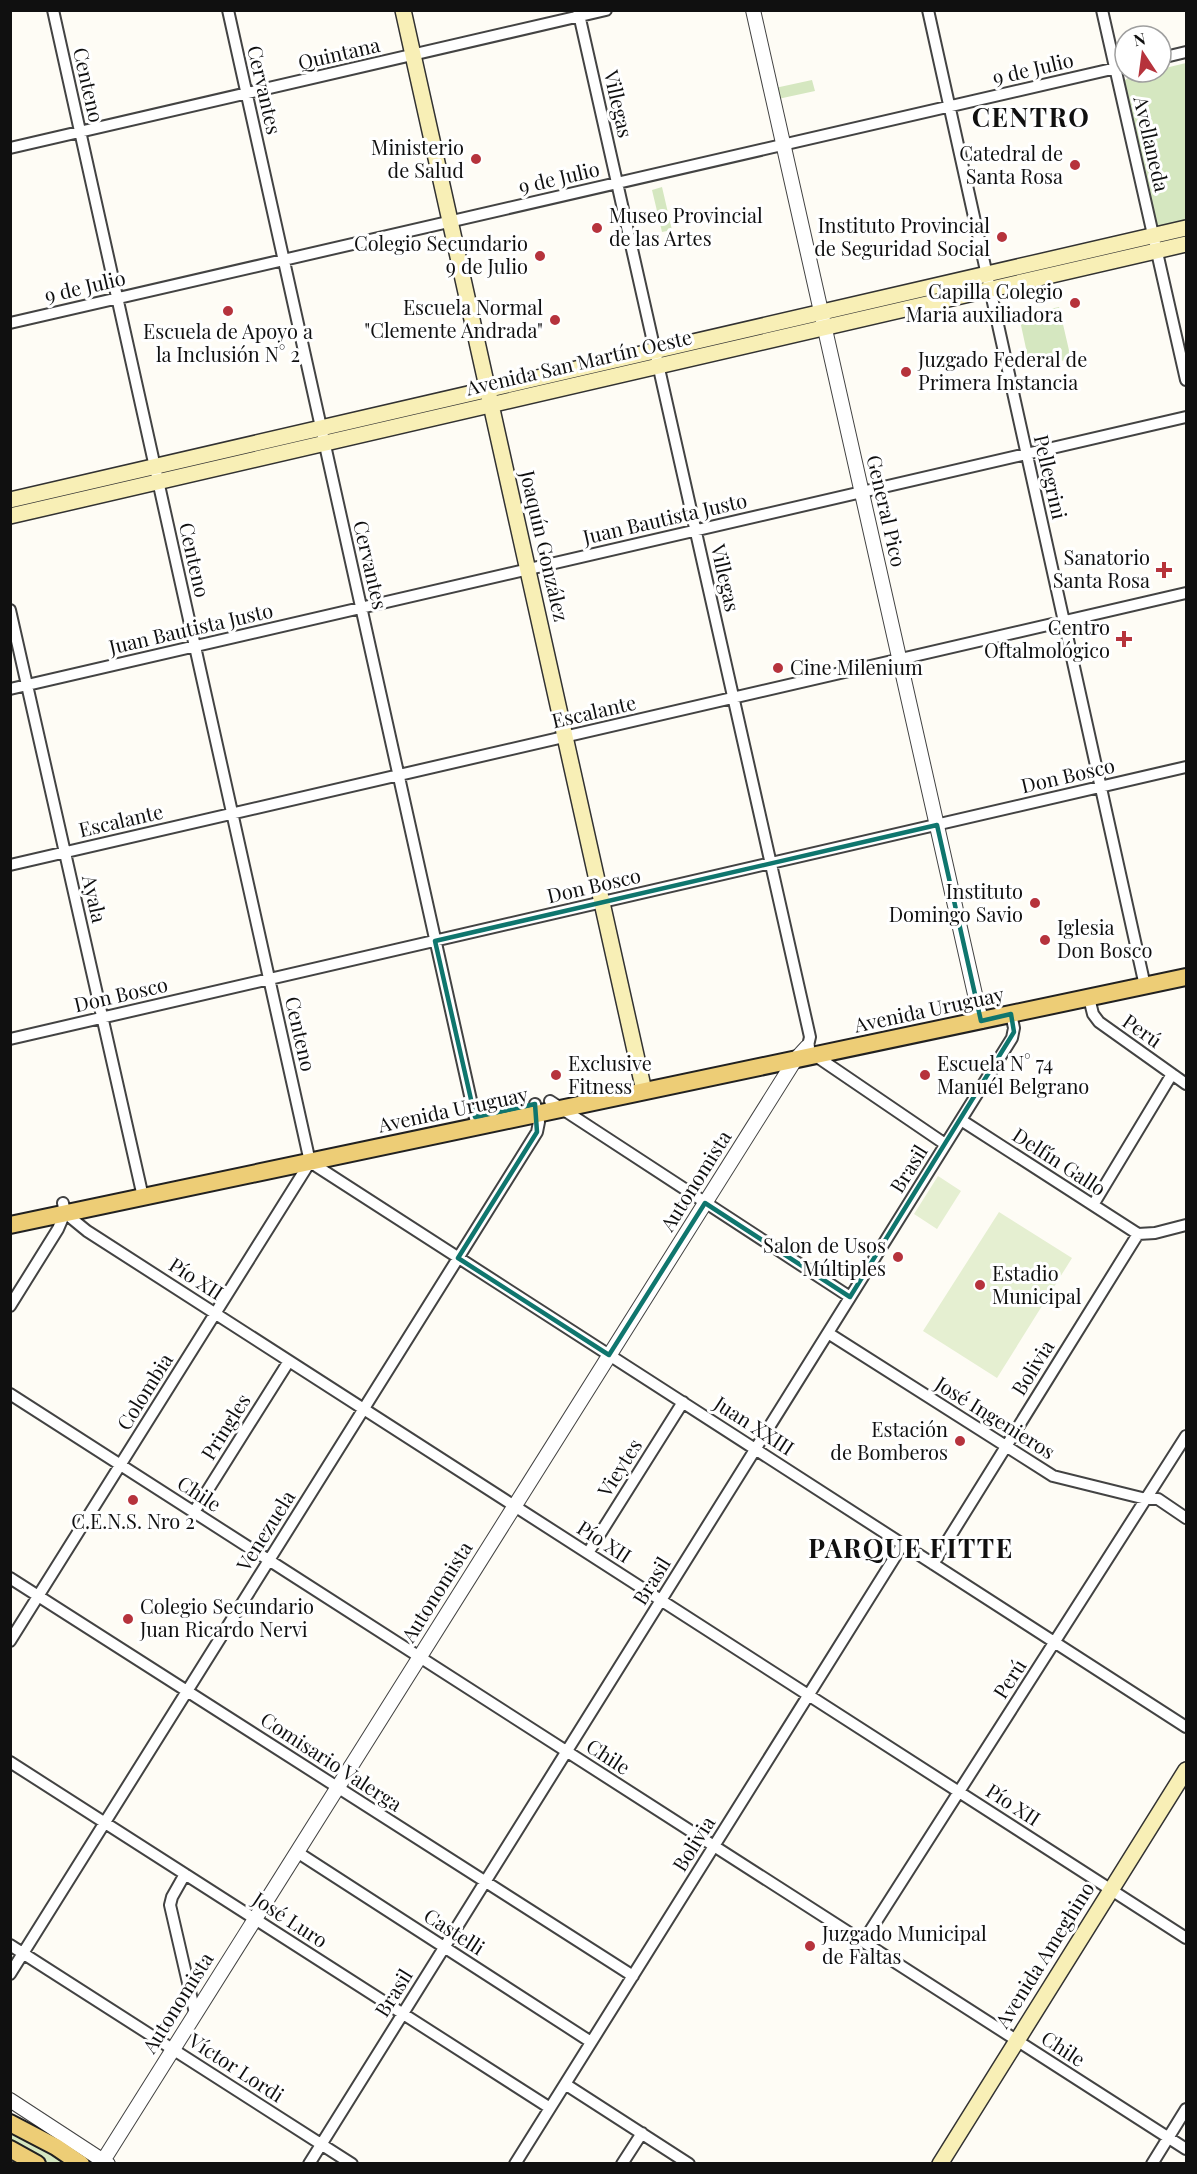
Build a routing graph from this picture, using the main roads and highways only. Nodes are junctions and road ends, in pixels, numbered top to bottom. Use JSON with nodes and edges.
{"nodes":[{"id":1,"x":403,"y":10,"type":"edge"},
{"id":2,"x":1186,"y":228,"type":"edge"},
{"id":3,"x":1155,"y":243,"type":"junction"},
{"id":4,"x":1186,"y":244,"type":"edge"},
{"id":5,"x":489,"y":397,"type":"junction"},
{"id":6,"x":156,"y":474,"type":"junction"},
{"id":7,"x":10,"y":500,"type":"edge"},
{"id":8,"x":10,"y":516,"type":"edge"},
{"id":9,"x":1186,"y":968,"type":"edge"},
{"id":10,"x":1186,"y":977,"type":"edge"},
{"id":11,"x":1144,"y":981,"type":"junction"},
{"id":12,"x":1109,"y":984,"type":"junction"},
{"id":13,"x":1089,"y":998,"type":"junction"},
{"id":14,"x":980,"y":1016,"type":"junction"},
{"id":15,"x":811,"y":1051,"type":"junction"},
{"id":16,"x":643,"y":1087,"type":"junction"},
{"id":17,"x":64,"y":1208,"type":"junction"},
{"id":18,"x":10,"y":1214,"type":"edge"},
{"id":19,"x":10,"y":1225,"type":"edge"},
{"id":20,"x":1186,"y":1770,"type":"edge"},
{"id":21,"x":10,"y":2123,"type":"edge"},
{"id":22,"x":10,"y":2149,"type":"edge"},
{"id":23,"x":37,"y":2163,"type":"edge"},
{"id":24,"x":81,"y":2163,"type":"edge"},
{"id":25,"x":940,"y":2163,"type":"edge"}],
"edges":[{"from":1,"to":5,"type":"main road","name":"Joaquín González"},
{"from":2,"to":3,"type":"main road"},
{"from":3,"to":4,"type":"main road"},
{"from":3,"to":5,"type":"main road","name":"Avenida San Martín Oeste"},
{"from":5,"to":6,"type":"main road","name":"Avenida San Martín Oeste"},
{"from":5,"to":16,"type":"main road","name":"Joaquín González"},
{"from":6,"to":7,"type":"main road","name":"Avenida San Martín Oeste"},
{"from":6,"to":8,"type":"main road","name":"Avenida San Martín Oeste"},
{"from":9,"to":11,"type":"main road","name":"Avenida Uruguay"},
{"from":10,"to":11,"type":"main road","name":"Avenida Uruguay"},
{"from":11,"to":12,"type":"main road","name":"Avenida Uruguay"},
{"from":11,"to":13,"type":"main road","name":"Avenida Uruguay"},
{"from":12,"to":13,"type":"main road"},
{"from":12,"to":14,"type":"main road","name":"Avenida Uruguay"},
{"from":13,"to":14,"type":"main road","name":"Avenida Uruguay"},
{"from":14,"to":15,"type":"main road","name":"Avenida Uruguay"},
{"from":15,"to":16,"type":"main road","name":"Avenida Uruguay"},
{"from":15,"to":16,"type":"main road","name":"Avenida Uruguay"},
{"from":16,"to":17,"type":"main road","name":"Avenida Uruguay"},
{"from":17,"to":18,"type":"main road","name":"Avenida Uruguay"},
{"from":17,"to":19,"type":"main road","name":"Avenida Uruguay"},
{"from":20,"to":25,"type":"main road","name":"Avenida Ameghino"},
{"from":21,"to":24,"type":"main road"},
{"from":22,"to":23,"type":"main road"}]}
